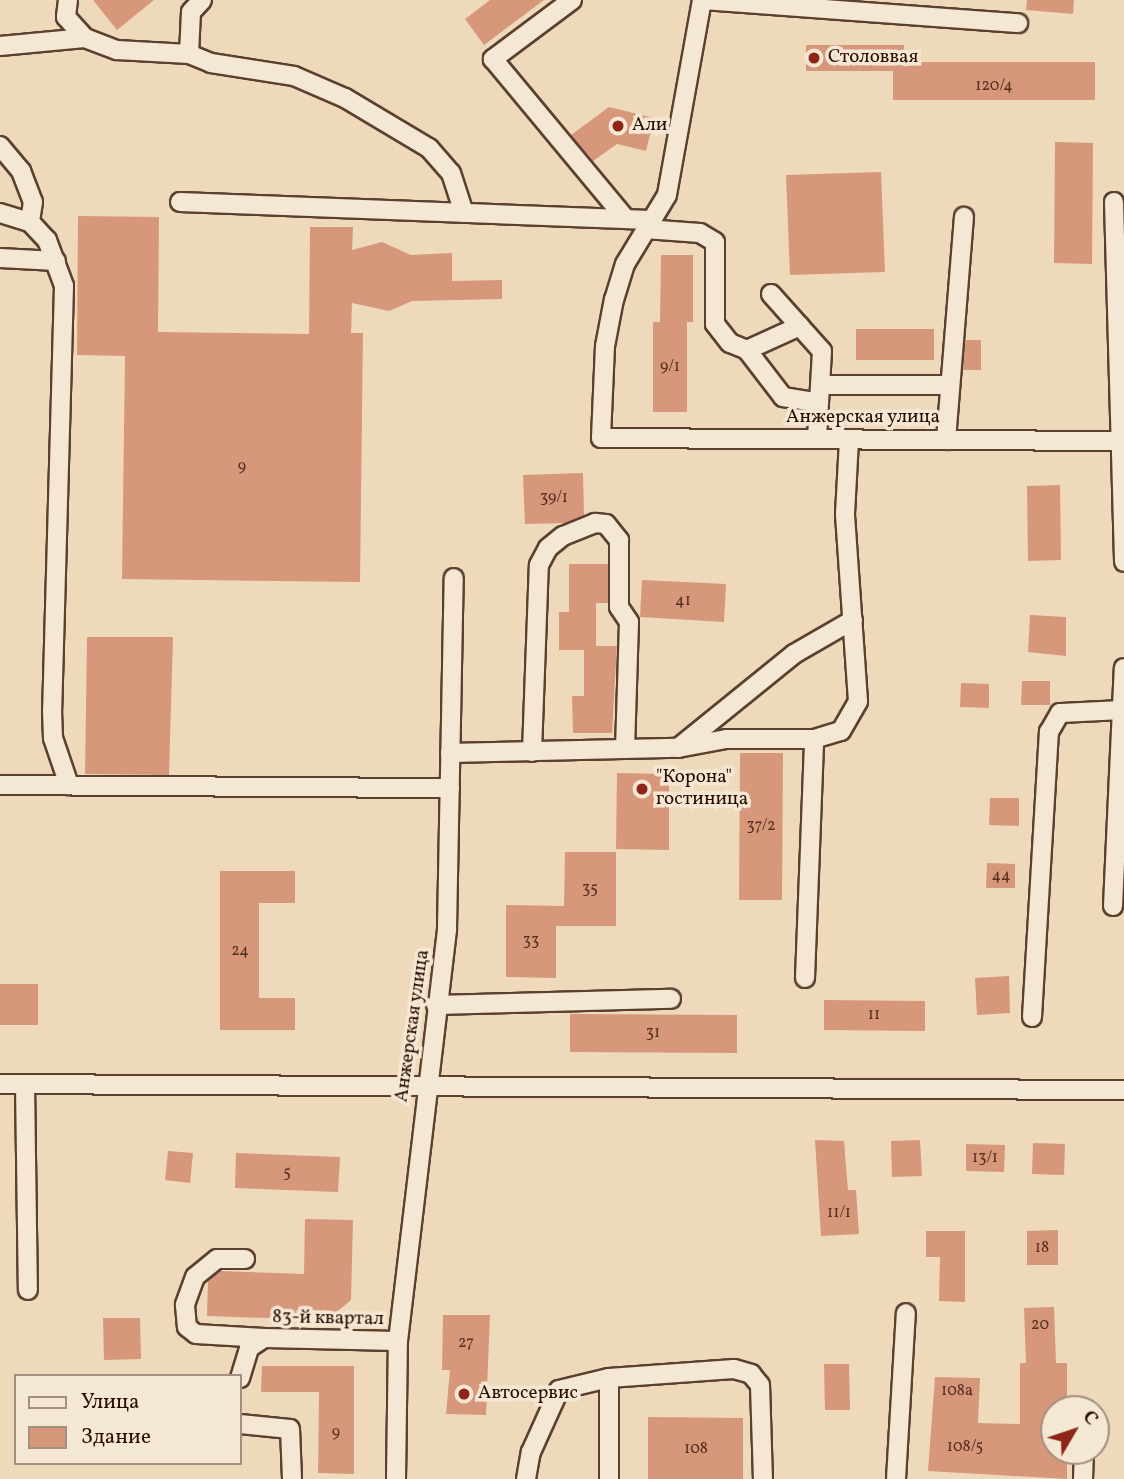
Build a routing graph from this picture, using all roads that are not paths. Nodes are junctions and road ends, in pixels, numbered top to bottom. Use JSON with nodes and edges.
{"nodes":[{"id":1,"x":68,"y":0,"type":"edge"},
{"id":2,"x":202,"y":0,"type":"edge"},
{"id":3,"x":572,"y":0,"type":"edge"},
{"id":4,"x":702,"y":0,"type":"edge"},
{"id":5,"x":1018,"y":23,"type":"dead end"},
{"id":6,"x":85,"y":38,"type":"junction"},
{"id":7,"x":0,"y":46,"type":"edge"},
{"id":8,"x":189,"y":54,"type":"junction"},
{"id":9,"x":0,"y":146,"type":"edge"},
{"id":10,"x":180,"y":202,"type":"dead end"},
{"id":11,"x":1114,"y":202,"type":"dead end"},
{"id":12,"x":0,"y":213,"type":"edge"},
{"id":13,"x":464,"y":213,"type":"junction"},
{"id":14,"x":964,"y":217,"type":"dead end"},
{"id":15,"x":626,"y":219,"type":"junction"},
{"id":16,"x":30,"y":222,"type":"junction"},
{"id":17,"x":647,"y":224,"type":"junction"},
{"id":18,"x":0,"y":258,"type":"edge"},
{"id":19,"x":56,"y":261,"type":"junction"},
{"id":20,"x":771,"y":294,"type":"dead end"},
{"id":21,"x":800,"y":326,"type":"junction"},
{"id":22,"x":747,"y":350,"type":"junction"},
{"id":23,"x":950,"y":386,"type":"junction"},
{"id":24,"x":820,"y":394,"type":"junction"},
{"id":25,"x":817,"y":439,"type":"junction"},
{"id":26,"x":849,"y":439,"type":"junction"},
{"id":27,"x":946,"y":440,"type":"junction"},
{"id":28,"x":1122,"y":441,"type":"edge"},
{"id":29,"x":1124,"y":562,"type":"edge"},
{"id":30,"x":454,"y":578,"type":"dead end"},
{"id":31,"x":853,"y":620,"type":"junction"},
{"id":32,"x":1124,"y":668,"type":"edge"},
{"id":33,"x":1123,"y":710,"type":"edge"},
{"id":34,"x":814,"y":739,"type":"junction"},
{"id":35,"x":678,"y":748,"type":"junction"},
{"id":36,"x":625,"y":749,"type":"junction"},
{"id":37,"x":1123,"y":750,"type":"edge"},
{"id":38,"x":532,"y":752,"type":"junction"},
{"id":39,"x":450,"y":753,"type":"junction"},
{"id":40,"x":0,"y":785,"type":"edge"},
{"id":41,"x":69,"y":785,"type":"junction"},
{"id":42,"x":450,"y":788,"type":"junction"},
{"id":43,"x":1113,"y":906,"type":"dead end"},
{"id":44,"x":805,"y":978,"type":"dead end"},
{"id":45,"x":671,"y":999,"type":"dead end"},
{"id":46,"x":436,"y":1005,"type":"junction"},
{"id":47,"x":1032,"y":1017,"type":"dead end"},
{"id":48,"x":0,"y":1084,"type":"edge"},
{"id":49,"x":24,"y":1084,"type":"junction"},
{"id":50,"x":425,"y":1085,"type":"junction"},
{"id":51,"x":1124,"y":1090,"type":"edge"},
{"id":52,"x":245,"y":1259,"type":"dead end"},
{"id":53,"x":28,"y":1290,"type":"dead end"},
{"id":54,"x":906,"y":1313,"type":"dead end"},
{"id":55,"x":264,"y":1338,"type":"junction"},
{"id":56,"x":398,"y":1341,"type":"junction"},
{"id":57,"x":241,"y":1374,"type":"edge"},
{"id":58,"x":609,"y":1378,"type":"junction"},
{"id":59,"x":242,"y":1424,"type":"edge"},
{"id":60,"x":292,"y":1479,"type":"edge"},
{"id":61,"x":396,"y":1479,"type":"edge"},
{"id":62,"x":526,"y":1479,"type":"edge"},
{"id":63,"x":608,"y":1479,"type":"edge"},
{"id":64,"x":763,"y":1479,"type":"edge"},
{"id":65,"x":896,"y":1479,"type":"edge"}],
"edges":[{"from":1,"to":6,"type":"street"},
{"from":2,"to":8,"type":"street"},
{"from":3,"to":15,"type":"street"},
{"from":4,"to":5,"type":"street"},
{"from":4,"to":17,"type":"street"},
{"from":6,"to":7,"type":"street"},
{"from":6,"to":8,"type":"street"},
{"from":8,"to":13,"type":"street"},
{"from":9,"to":16,"type":"street"},
{"from":10,"to":13,"type":"street"},
{"from":11,"to":28,"type":"street"},
{"from":12,"to":16,"type":"street"},
{"from":13,"to":15,"type":"street"},
{"from":14,"to":23,"type":"street"},
{"from":15,"to":17,"type":"street"},
{"from":16,"to":19,"type":"street"},
{"from":17,"to":22,"type":"street"},
{"from":17,"to":25,"type":"street","name":"Анжерская улица"},
{"from":18,"to":19,"type":"street"},
{"from":19,"to":41,"type":"street"},
{"from":20,"to":21,"type":"street"},
{"from":21,"to":22,"type":"street"},
{"from":21,"to":24,"type":"street"},
{"from":22,"to":24,"type":"street"},
{"from":23,"to":24,"type":"street"},
{"from":23,"to":27,"type":"street"},
{"from":24,"to":25,"type":"street"},
{"from":25,"to":26,"type":"street","name":"Анжерская улица"},
{"from":26,"to":27,"type":"street","name":"Анжерская улица"},
{"from":26,"to":31,"type":"street"},
{"from":27,"to":28,"type":"street","name":"Анжерская улица"},
{"from":28,"to":29,"type":"street"},
{"from":30,"to":39,"type":"street","name":"Анжерская улица"},
{"from":31,"to":34,"type":"street"},
{"from":31,"to":35,"type":"street"},
{"from":32,"to":33,"type":"street"},
{"from":33,"to":37,"type":"street"},
{"from":33,"to":47,"type":"street"},
{"from":34,"to":35,"type":"street"},
{"from":34,"to":44,"type":"street"},
{"from":35,"to":36,"type":"street"},
{"from":36,"to":38,"type":"street"},
{"from":36,"to":38,"type":"street"},
{"from":37,"to":43,"type":"street"},
{"from":38,"to":39,"type":"street"},
{"from":39,"to":42,"type":"street","name":"Анжерская улица"},
{"from":40,"to":41,"type":"street"},
{"from":41,"to":42,"type":"street"},
{"from":42,"to":46,"type":"street","name":"Анжерская улица"},
{"from":45,"to":46,"type":"street"},
{"from":46,"to":50,"type":"street","name":"Анжерская улица"},
{"from":48,"to":49,"type":"street"},
{"from":49,"to":50,"type":"street"},
{"from":49,"to":53,"type":"street"},
{"from":50,"to":51,"type":"street"},
{"from":50,"to":56,"type":"street","name":"Анжерская улица"},
{"from":52,"to":55,"type":"street"},
{"from":54,"to":65,"type":"street"},
{"from":55,"to":56,"type":"street","name":"83-й квартал"},
{"from":55,"to":57,"type":"street","name":"83-й квартал"},
{"from":56,"to":61,"type":"street","name":"Анжерская улица"},
{"from":58,"to":62,"type":"street"},
{"from":58,"to":63,"type":"street"},
{"from":58,"to":64,"type":"street"},
{"from":59,"to":60,"type":"street"}]}
